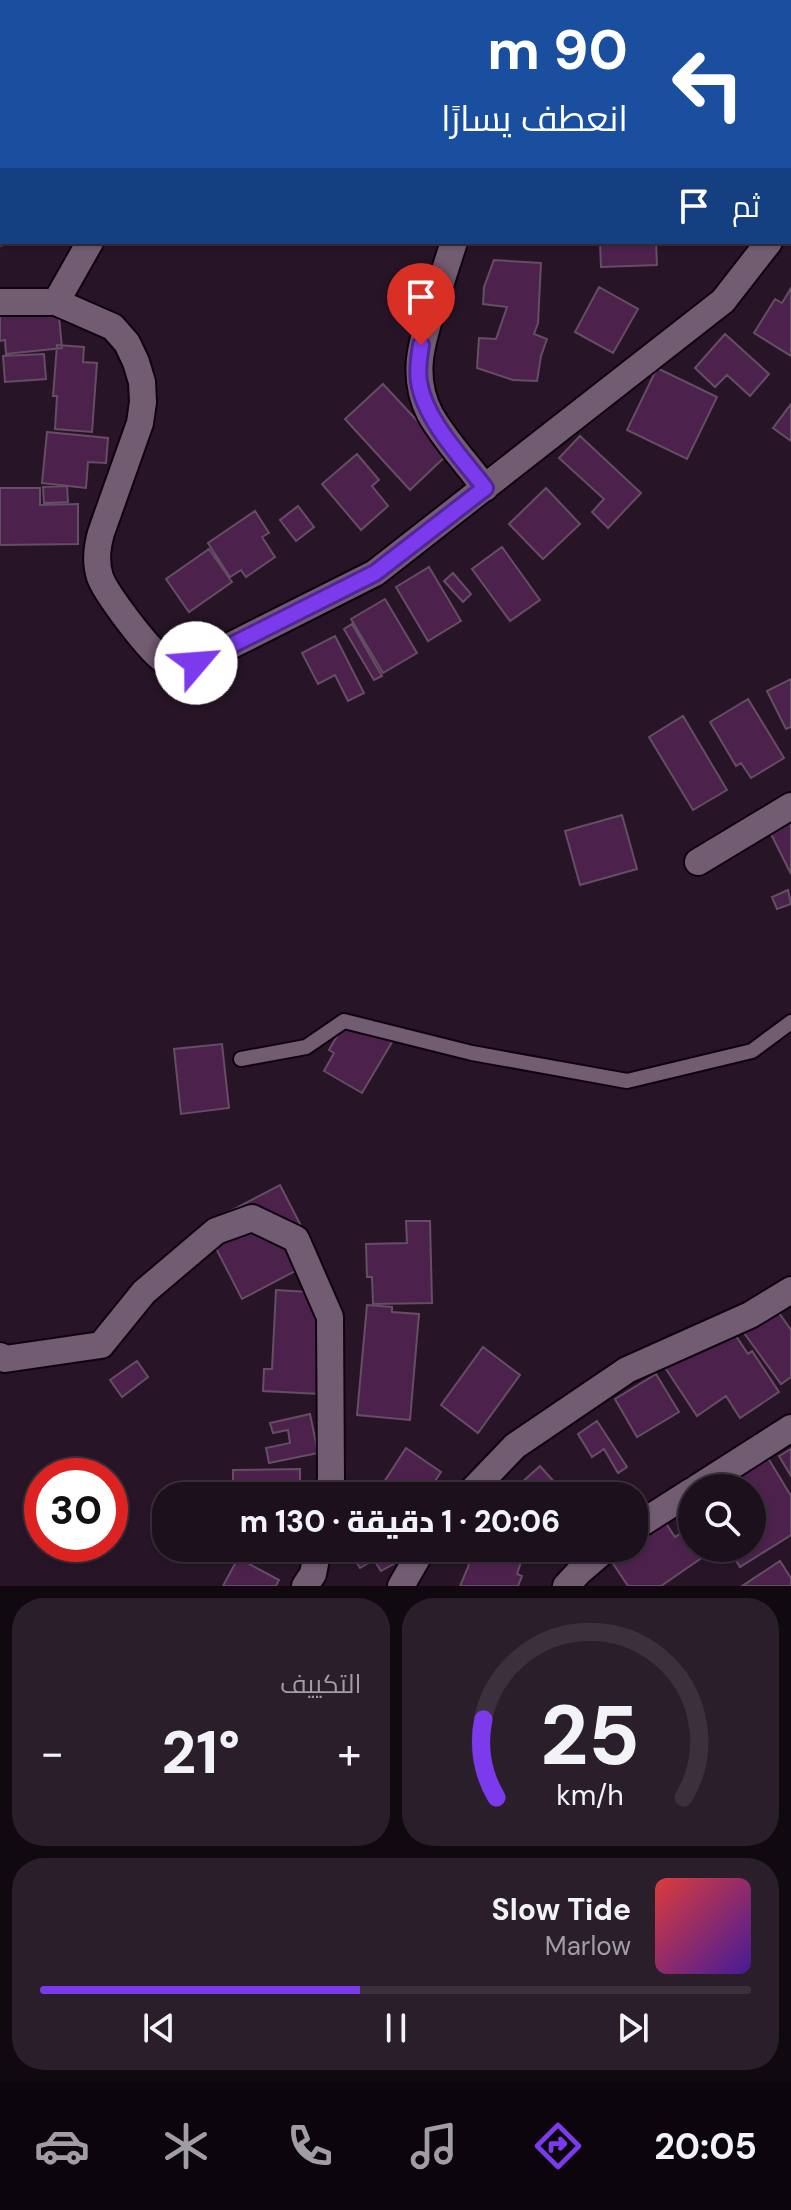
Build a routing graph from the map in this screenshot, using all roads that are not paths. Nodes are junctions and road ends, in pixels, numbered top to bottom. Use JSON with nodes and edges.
{"nodes":[{"id":1,"x":89,"y":244,"type":"edge"},
{"id":2,"x":453,"y":244,"type":"edge"},
{"id":3,"x":764,"y":245,"type":"edge"},
{"id":4,"x":0,"y":302,"type":"edge"},
{"id":5,"x":56,"y":302,"type":"junction"},
{"id":6,"x":485,"y":488,"type":"junction"},
{"id":7,"x":791,"y":806,"type":"edge"},
{"id":8,"x":698,"y":862,"type":"dead end"},
{"id":9,"x":791,"y":1022,"type":"edge"},
{"id":10,"x":241,"y":1059,"type":"dead end"},
{"id":11,"x":791,"y":1290,"type":"edge"},
{"id":12,"x":0,"y":1356,"type":"edge"},
{"id":13,"x":791,"y":1428,"type":"edge"},
{"id":14,"x":719,"y":1474,"type":"edge"},
{"id":15,"x":330,"y":1482,"type":"edge"},
{"id":16,"x":480,"y":1482,"type":"edge"},
{"id":17,"x":678,"y":1500,"type":"edge"},
{"id":18,"x":648,"y":1519,"type":"edge"},
{"id":19,"x":315,"y":1562,"type":"edge"},
{"id":20,"x":415,"y":1562,"type":"edge"},
{"id":21,"x":591,"y":1562,"type":"edge"},
{"id":22,"x":305,"y":1586,"type":"edge"},
{"id":23,"x":401,"y":1586,"type":"edge"},
{"id":24,"x":566,"y":1586,"type":"edge"}],
"edges":[{"from":1,"to":5,"type":"street"},
{"from":2,"to":6,"type":"street"},
{"from":3,"to":6,"type":"street"},
{"from":4,"to":5,"type":"street"},
{"from":5,"to":6,"type":"street"},
{"from":7,"to":8,"type":"street"},
{"from":9,"to":10,"type":"lane"},
{"from":11,"to":16,"type":"street"},
{"from":12,"to":15,"type":"street"},
{"from":13,"to":14,"type":"street"},
{"from":17,"to":18,"type":"street"},
{"from":19,"to":22,"type":"street"},
{"from":20,"to":23,"type":"street"},
{"from":21,"to":24,"type":"street"}]}
